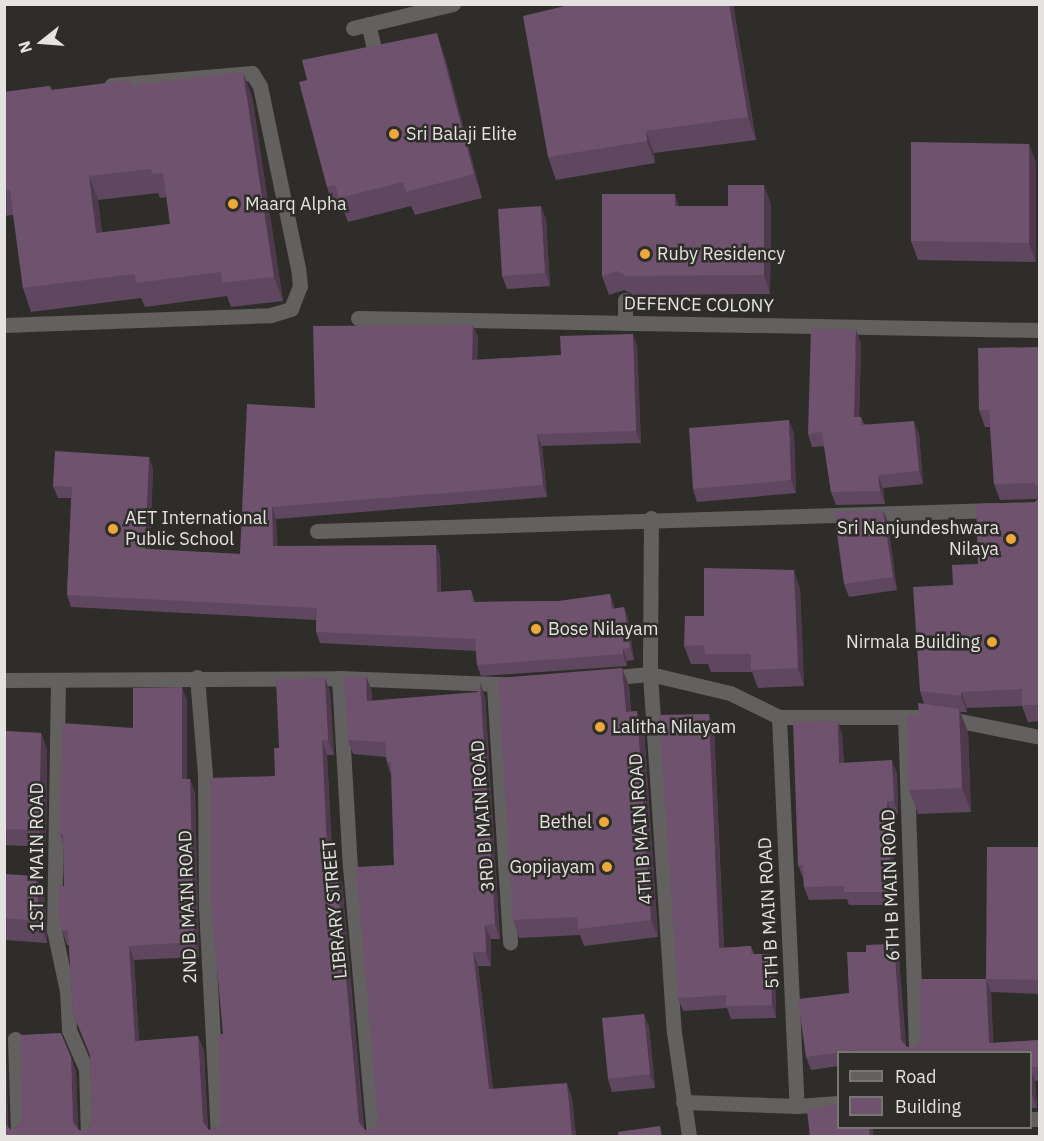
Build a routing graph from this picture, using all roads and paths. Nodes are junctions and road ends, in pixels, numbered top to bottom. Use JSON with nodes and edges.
{"nodes":[{"id":1,"x":453,"y":4,"type":"edge"},
{"id":2,"x":376,"y":55,"type":"edge"},
{"id":3,"x":99,"y":86,"type":"edge"},
{"id":4,"x":625,"y":300,"type":"edge"},
{"id":5,"x":358,"y":318,"type":"dead end"},
{"id":6,"x":625,"y":323,"type":"junction"},
{"id":7,"x":4,"y":325,"type":"edge"},
{"id":8,"x":1040,"y":330,"type":"edge"},
{"id":9,"x":1017,"y":509,"type":"edge"},
{"id":10,"x":651,"y":518,"type":"junction"},
{"id":11,"x":317,"y":531,"type":"dead end"},
{"id":12,"x":650,"y":674,"type":"junction"},
{"id":13,"x":197,"y":677,"type":"junction"},
{"id":14,"x":339,"y":678,"type":"junction"},
{"id":15,"x":4,"y":680,"type":"edge"},
{"id":16,"x":583,"y":680,"type":"edge"},
{"id":17,"x":58,"y":681,"type":"junction"},
{"id":18,"x":538,"y":683,"type":"edge"},
{"id":19,"x":494,"y":687,"type":"junction"},
{"id":20,"x":779,"y":717,"type":"junction"},
{"id":21,"x":905,"y":717,"type":"junction"},
{"id":22,"x":1040,"y":737,"type":"edge"},
{"id":23,"x":510,"y":943,"type":"dead end"},
{"id":24,"x":10,"y":1038,"type":"edge"},
{"id":25,"x":36,"y":1039,"type":"edge"},
{"id":26,"x":916,"y":1051,"type":"edge"},
{"id":27,"x":683,"y":1102,"type":"junction"},
{"id":28,"x":837,"y":1103,"type":"edge"},
{"id":29,"x":797,"y":1106,"type":"junction"},
{"id":30,"x":18,"y":1137,"type":"edge"},
{"id":31,"x":88,"y":1137,"type":"edge"},
{"id":32,"x":218,"y":1137,"type":"edge"},
{"id":33,"x":374,"y":1137,"type":"edge"},
{"id":34,"x":689,"y":1137,"type":"edge"}],
"edges":[{"from":1,"to":2,"type":"street"},
{"from":3,"to":7,"type":"street"},
{"from":4,"to":6,"type":"street"},
{"from":5,"to":6,"type":"street","name":"DEFENCE COLONY"},
{"from":6,"to":8,"type":"street","name":"DEFENCE COLONY"},
{"from":9,"to":10,"type":"street"},
{"from":10,"to":11,"type":"street"},
{"from":10,"to":12,"type":"street","name":"4TH B MAIN ROAD"},
{"from":12,"to":16,"type":"street"},
{"from":12,"to":20,"type":"street"},
{"from":12,"to":27,"type":"street","name":"4TH B MAIN ROAD"},
{"from":13,"to":14,"type":"street"},
{"from":13,"to":17,"type":"street"},
{"from":13,"to":32,"type":"street","name":"2ND B MAIN ROAD"},
{"from":14,"to":19,"type":"street"},
{"from":14,"to":33,"type":"street","name":"LIBRARY STREET"},
{"from":15,"to":17,"type":"street"},
{"from":17,"to":31,"type":"street","name":"1ST B MAIN ROAD"},
{"from":18,"to":19,"type":"street"},
{"from":19,"to":23,"type":"street","name":"3RD B MAIN ROAD"},
{"from":20,"to":21,"type":"street"},
{"from":20,"to":29,"type":"street","name":"5TH B MAIN ROAD"},
{"from":21,"to":22,"type":"street"},
{"from":21,"to":26,"type":"street","name":"6TH B MAIN ROAD"},
{"from":24,"to":25,"type":"street"},
{"from":24,"to":30,"type":"street"},
{"from":27,"to":29,"type":"street"},
{"from":27,"to":34,"type":"street","name":"4TH B MAIN ROAD"},
{"from":28,"to":29,"type":"street"}]}
